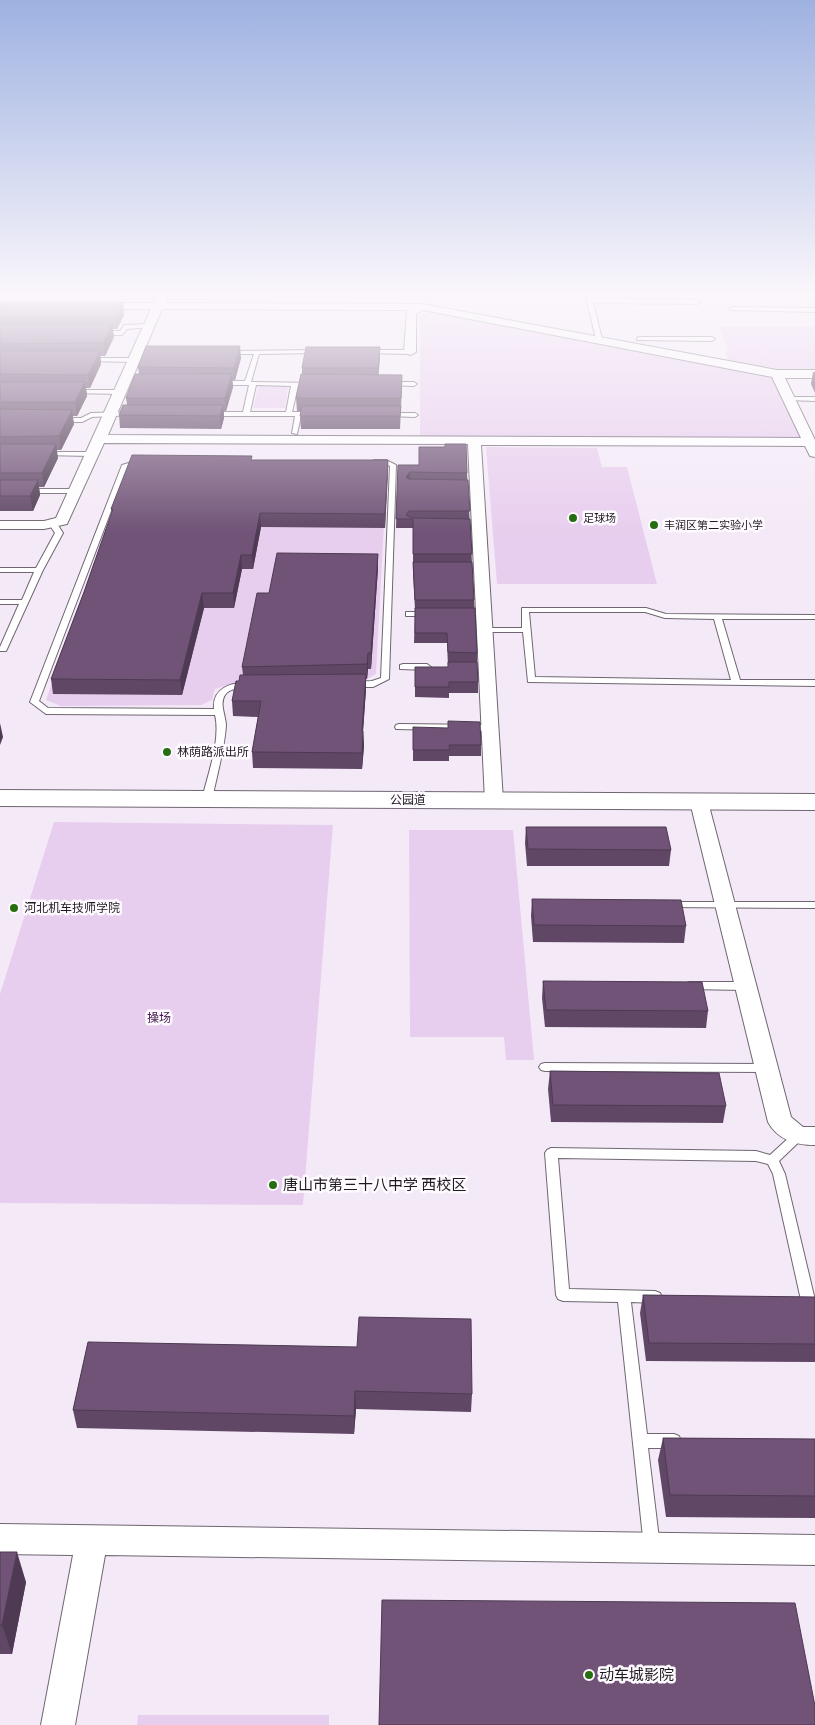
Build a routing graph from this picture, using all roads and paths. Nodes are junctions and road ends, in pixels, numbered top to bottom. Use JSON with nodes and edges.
{"nodes":[{"id":1,"x":132,"y":372,"type":"edge"},
{"id":2,"x":253,"y":372,"type":"edge"},
{"id":3,"x":770,"y":372,"type":"edge"},
{"id":4,"x":777,"y":374,"type":"junction"},
{"id":5,"x":815,"y":374,"type":"edge"},
{"id":6,"x":210,"y":383,"type":"edge"},
{"id":7,"x":251,"y":383,"type":"junction"},
{"id":8,"x":295,"y":384,"type":"junction"},
{"id":9,"x":315,"y":384,"type":"edge"},
{"id":10,"x":384,"y":384,"type":"edge"},
{"id":11,"x":414,"y":384,"type":"dead end"},
{"id":12,"x":126,"y":386,"type":"junction"},
{"id":13,"x":65,"y":392,"type":"edge"},
{"id":14,"x":789,"y":399,"type":"junction"},
{"id":15,"x":815,"y":399,"type":"edge"},
{"id":16,"x":110,"y":414,"type":"junction"},
{"id":17,"x":139,"y":414,"type":"edge"},
{"id":18,"x":207,"y":414,"type":"edge"},
{"id":19,"x":246,"y":414,"type":"junction"},
{"id":20,"x":290,"y":414,"type":"junction"},
{"id":21,"x":298,"y":414,"type":"junction"},
{"id":22,"x":318,"y":414,"type":"edge"},
{"id":23,"x":376,"y":415,"type":"edge"},
{"id":24,"x":415,"y":415,"type":"dead end"},
{"id":25,"x":55,"y":420,"type":"edge"},
{"id":26,"x":295,"y":433,"type":"dead end"},
{"id":27,"x":99,"y":439,"type":"junction"},
{"id":28,"x":474,"y":441,"type":"junction"},
{"id":29,"x":812,"y":448,"type":"edge"},
{"id":30,"x":36,"y":454,"type":"edge"},
{"id":31,"x":91,"y":454,"type":"junction"},
{"id":32,"x":149,"y":461,"type":"edge"},
{"id":33,"x":366,"y":462,"type":"edge"},
{"id":34,"x":0,"y":491,"type":"edge"},
{"id":35,"x":75,"y":491,"type":"junction"},
{"id":36,"x":53,"y":524,"type":"junction"},
{"id":37,"x":0,"y":525,"type":"edge"},
{"id":38,"x":0,"y":570,"type":"edge"},
{"id":39,"x":39,"y":570,"type":"junction"},
{"id":40,"x":0,"y":602,"type":"edge"},
{"id":41,"x":24,"y":602,"type":"junction"},
{"id":42,"x":409,"y":614,"type":"dead end"},
{"id":43,"x":437,"y":614,"type":"edge"},
{"id":44,"x":716,"y":616,"type":"junction"},
{"id":45,"x":815,"y":617,"type":"edge"},
{"id":46,"x":481,"y":620,"type":"junction"},
{"id":47,"x":527,"y":630,"type":"junction"},
{"id":48,"x":0,"y":649,"type":"edge"},
{"id":49,"x":403,"y":667,"type":"dead end"},
{"id":50,"x":440,"y":667,"type":"edge"},
{"id":51,"x":736,"y":682,"type":"junction"},
{"id":52,"x":815,"y":682,"type":"edge"},
{"id":53,"x":344,"y":684,"type":"edge"},
{"id":54,"x":259,"y":686,"type":"edge"},
{"id":55,"x":218,"y":712,"type":"junction"},
{"id":56,"x":399,"y":727,"type":"dead end"},
{"id":57,"x":490,"y":728,"type":"junction"},
{"id":58,"x":0,"y":798,"type":"edge"},
{"id":59,"x":207,"y":799,"type":"junction"},
{"id":60,"x":494,"y":801,"type":"junction"},
{"id":61,"x":699,"y":802,"type":"junction"},
{"id":62,"x":815,"y":802,"type":"edge"},
{"id":63,"x":656,"y":904,"type":"edge"},
{"id":64,"x":724,"y":905,"type":"junction"},
{"id":65,"x":815,"y":906,"type":"edge"},
{"id":66,"x":677,"y":986,"type":"edge"},
{"id":67,"x":744,"y":986,"type":"junction"},
{"id":68,"x":545,"y":1067,"type":"dead end"},
{"id":69,"x":765,"y":1068,"type":"junction"},
{"id":70,"x":807,"y":1136,"type":"edge"},
{"id":71,"x":772,"y":1160,"type":"junction"},
{"id":72,"x":624,"y":1297,"type":"junction"},
{"id":73,"x":672,"y":1298,"type":"edge"},
{"id":74,"x":807,"y":1300,"type":"edge"},
{"id":75,"x":640,"y":1441,"type":"junction"},
{"id":76,"x":688,"y":1442,"type":"edge"},
{"id":77,"x":0,"y":1539,"type":"edge"},
{"id":78,"x":92,"y":1540,"type":"junction"},
{"id":79,"x":652,"y":1548,"type":"junction"},
{"id":80,"x":815,"y":1550,"type":"edge"},
{"id":81,"x":58,"y":1725,"type":"edge"}],
"edges":[{"from":1,"to":12,"type":"street"},
{"from":2,"to":7,"type":"lane"},
{"from":3,"to":4,"type":"street"},
{"from":4,"to":5,"type":"street"},
{"from":4,"to":14,"type":"street"},
{"from":6,"to":7,"type":"lane"},
{"from":7,"to":8,"type":"lane"},
{"from":7,"to":19,"type":"lane"},
{"from":8,"to":9,"type":"lane"},
{"from":8,"to":20,"type":"lane"},
{"from":10,"to":11,"type":"lane"},
{"from":12,"to":13,"type":"lane"},
{"from":12,"to":16,"type":"street"},
{"from":14,"to":15,"type":"lane"},
{"from":14,"to":29,"type":"street"},
{"from":16,"to":17,"type":"lane"},
{"from":16,"to":25,"type":"lane"},
{"from":16,"to":27,"type":"street"},
{"from":18,"to":19,"type":"lane"},
{"from":19,"to":20,"type":"lane"},
{"from":20,"to":21,"type":"lane"},
{"from":21,"to":22,"type":"lane"},
{"from":21,"to":26,"type":"lane"},
{"from":23,"to":24,"type":"lane"},
{"from":27,"to":28,"type":"street"},
{"from":27,"to":31,"type":"street"},
{"from":28,"to":29,"type":"street"},
{"from":28,"to":46,"type":"street"},
{"from":30,"to":31,"type":"lane"},
{"from":31,"to":35,"type":"street"},
{"from":32,"to":55,"type":"lane"},
{"from":33,"to":53,"type":"lane"},
{"from":34,"to":35,"type":"lane"},
{"from":35,"to":36,"type":"street"},
{"from":36,"to":37,"type":"street"},
{"from":36,"to":39,"type":"lane"},
{"from":38,"to":39,"type":"lane"},
{"from":39,"to":41,"type":"lane"},
{"from":40,"to":41,"type":"lane"},
{"from":41,"to":48,"type":"lane"},
{"from":42,"to":43,"type":"lane"},
{"from":44,"to":45,"type":"lane"},
{"from":44,"to":47,"type":"lane"},
{"from":44,"to":51,"type":"lane"},
{"from":46,"to":47,"type":"lane"},
{"from":46,"to":57,"type":"street"},
{"from":47,"to":51,"type":"lane"},
{"from":49,"to":50,"type":"lane"},
{"from":51,"to":52,"type":"lane"},
{"from":54,"to":55,"type":"lane"},
{"from":55,"to":59,"type":"lane"},
{"from":56,"to":57,"type":"lane"},
{"from":57,"to":60,"type":"street"},
{"from":58,"to":59,"type":"main road","name":"公园道"},
{"from":59,"to":60,"type":"main road","name":"公园道"},
{"from":60,"to":61,"type":"main road","name":"公园道"},
{"from":61,"to":62,"type":"main road","name":"公园道"},
{"from":61,"to":64,"type":"street"},
{"from":63,"to":64,"type":"lane"},
{"from":64,"to":65,"type":"lane"},
{"from":64,"to":67,"type":"street"},
{"from":66,"to":67,"type":"lane"},
{"from":67,"to":69,"type":"street"},
{"from":68,"to":69,"type":"lane"},
{"from":69,"to":70,"type":"street"},
{"from":70,"to":71,"type":"lane"},
{"from":71,"to":72,"type":"lane"},
{"from":71,"to":74,"type":"lane"},
{"from":72,"to":73,"type":"lane"},
{"from":72,"to":75,"type":"lane"},
{"from":75,"to":76,"type":"lane"},
{"from":75,"to":79,"type":"lane"},
{"from":77,"to":78,"type":"street"},
{"from":78,"to":79,"type":"street"},
{"from":78,"to":81,"type":"street"},
{"from":79,"to":80,"type":"street"}]}
